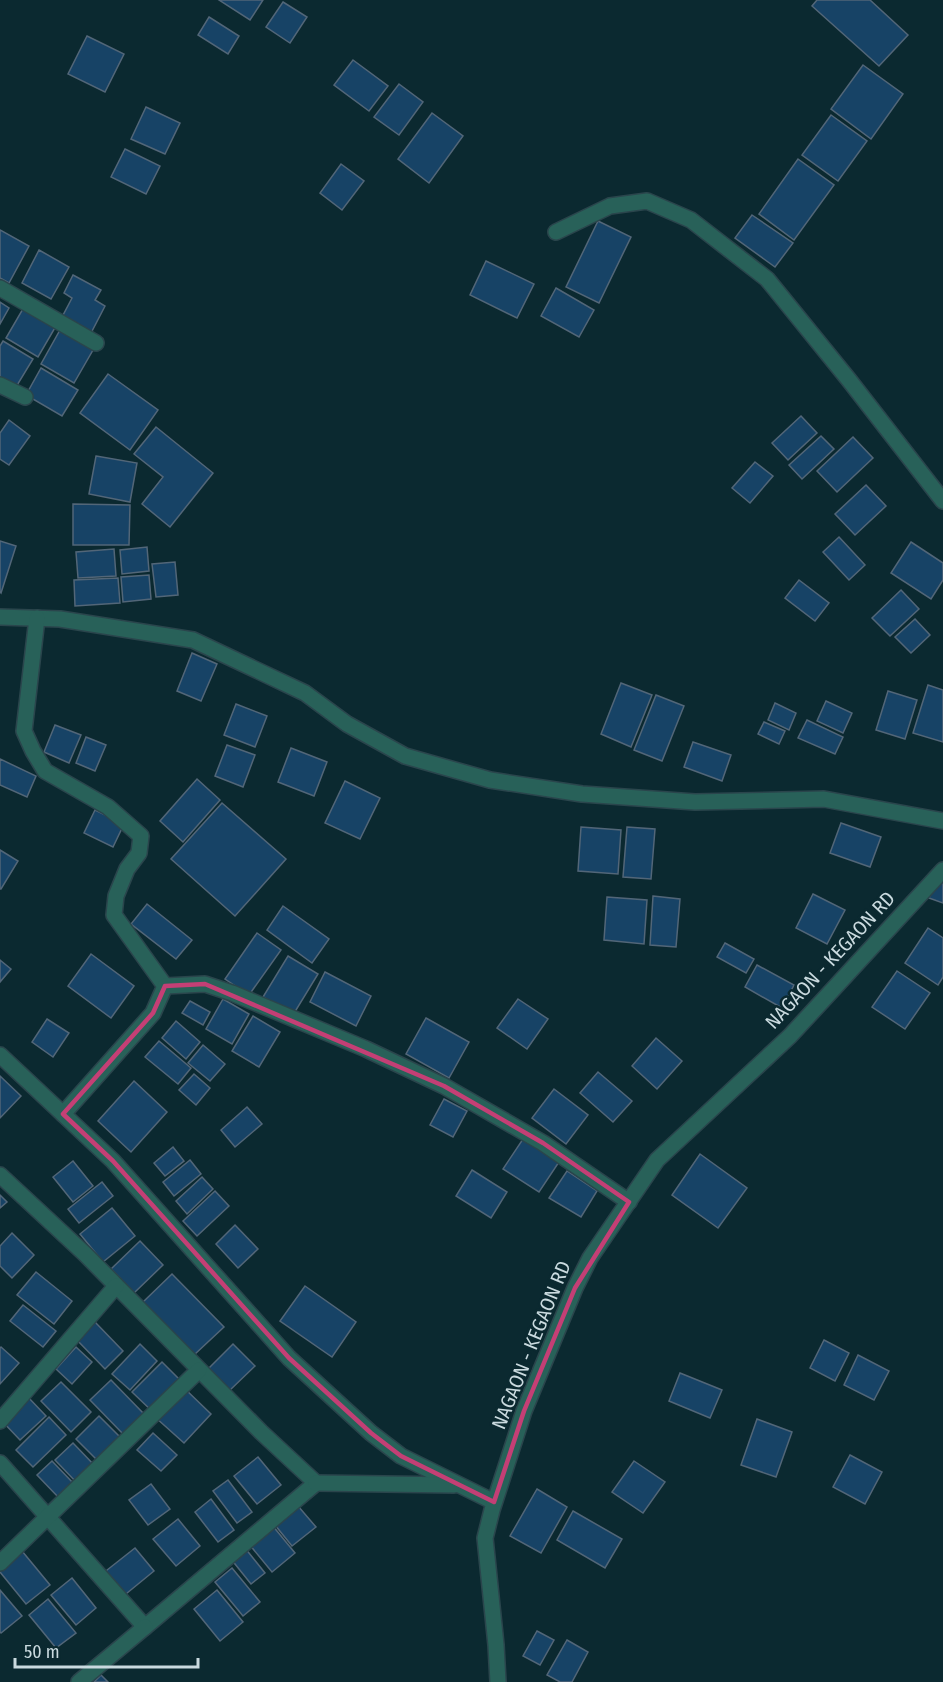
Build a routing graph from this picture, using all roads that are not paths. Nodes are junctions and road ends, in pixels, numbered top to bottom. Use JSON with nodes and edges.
{"nodes":[{"id":1,"x":556,"y":232,"type":"dead end"},
{"id":2,"x":0,"y":288,"type":"edge"},
{"id":3,"x":96,"y":343,"type":"dead end"},
{"id":4,"x":0,"y":385,"type":"edge"},
{"id":5,"x":25,"y":397,"type":"dead end"},
{"id":6,"x":943,"y":501,"type":"edge"},
{"id":7,"x":0,"y":617,"type":"edge"},
{"id":8,"x":37,"y":618,"type":"junction"},
{"id":9,"x":943,"y":821,"type":"edge"},
{"id":10,"x":943,"y":870,"type":"edge"},
{"id":11,"x":165,"y":986,"type":"junction"},
{"id":12,"x":0,"y":1054,"type":"edge"},
{"id":13,"x":63,"y":1114,"type":"junction"},
{"id":14,"x":0,"y":1175,"type":"edge"},
{"id":15,"x":629,"y":1202,"type":"junction"},
{"id":16,"x":116,"y":1286,"type":"junction"},
{"id":17,"x":199,"y":1370,"type":"junction"},
{"id":18,"x":0,"y":1421,"type":"edge"},
{"id":19,"x":0,"y":1463,"type":"edge"},
{"id":20,"x":316,"y":1483,"type":"junction"},
{"id":21,"x":458,"y":1485,"type":"junction"},
{"id":22,"x":494,"y":1502,"type":"junction"},
{"id":23,"x":48,"y":1516,"type":"junction"},
{"id":24,"x":0,"y":1563,"type":"edge"},
{"id":25,"x":145,"y":1627,"type":"junction"},
{"id":26,"x":78,"y":1682,"type":"edge"},
{"id":27,"x":498,"y":1682,"type":"edge"}],
"edges":[{"from":1,"to":6,"type":"street"},
{"from":2,"to":3,"type":"street"},
{"from":4,"to":5,"type":"street"},
{"from":7,"to":8,"type":"street"},
{"from":8,"to":9,"type":"street"},
{"from":8,"to":11,"type":"street"},
{"from":10,"to":15,"type":"street","name":"NAGAON - KEGAON RD"},
{"from":11,"to":13,"type":"street"},
{"from":11,"to":15,"type":"street"},
{"from":12,"to":13,"type":"street"},
{"from":13,"to":21,"type":"street"},
{"from":14,"to":16,"type":"street"},
{"from":15,"to":22,"type":"street","name":"NAGAON - KEGAON RD"},
{"from":16,"to":17,"type":"street"},
{"from":16,"to":18,"type":"street"},
{"from":17,"to":20,"type":"street"},
{"from":17,"to":23,"type":"street"},
{"from":19,"to":23,"type":"street"},
{"from":20,"to":21,"type":"street"},
{"from":20,"to":25,"type":"street"},
{"from":21,"to":22,"type":"street"},
{"from":22,"to":27,"type":"street","name":"NAGAON - KEGAON RD"},
{"from":23,"to":24,"type":"street"},
{"from":23,"to":25,"type":"street"},
{"from":25,"to":26,"type":"street"}]}
